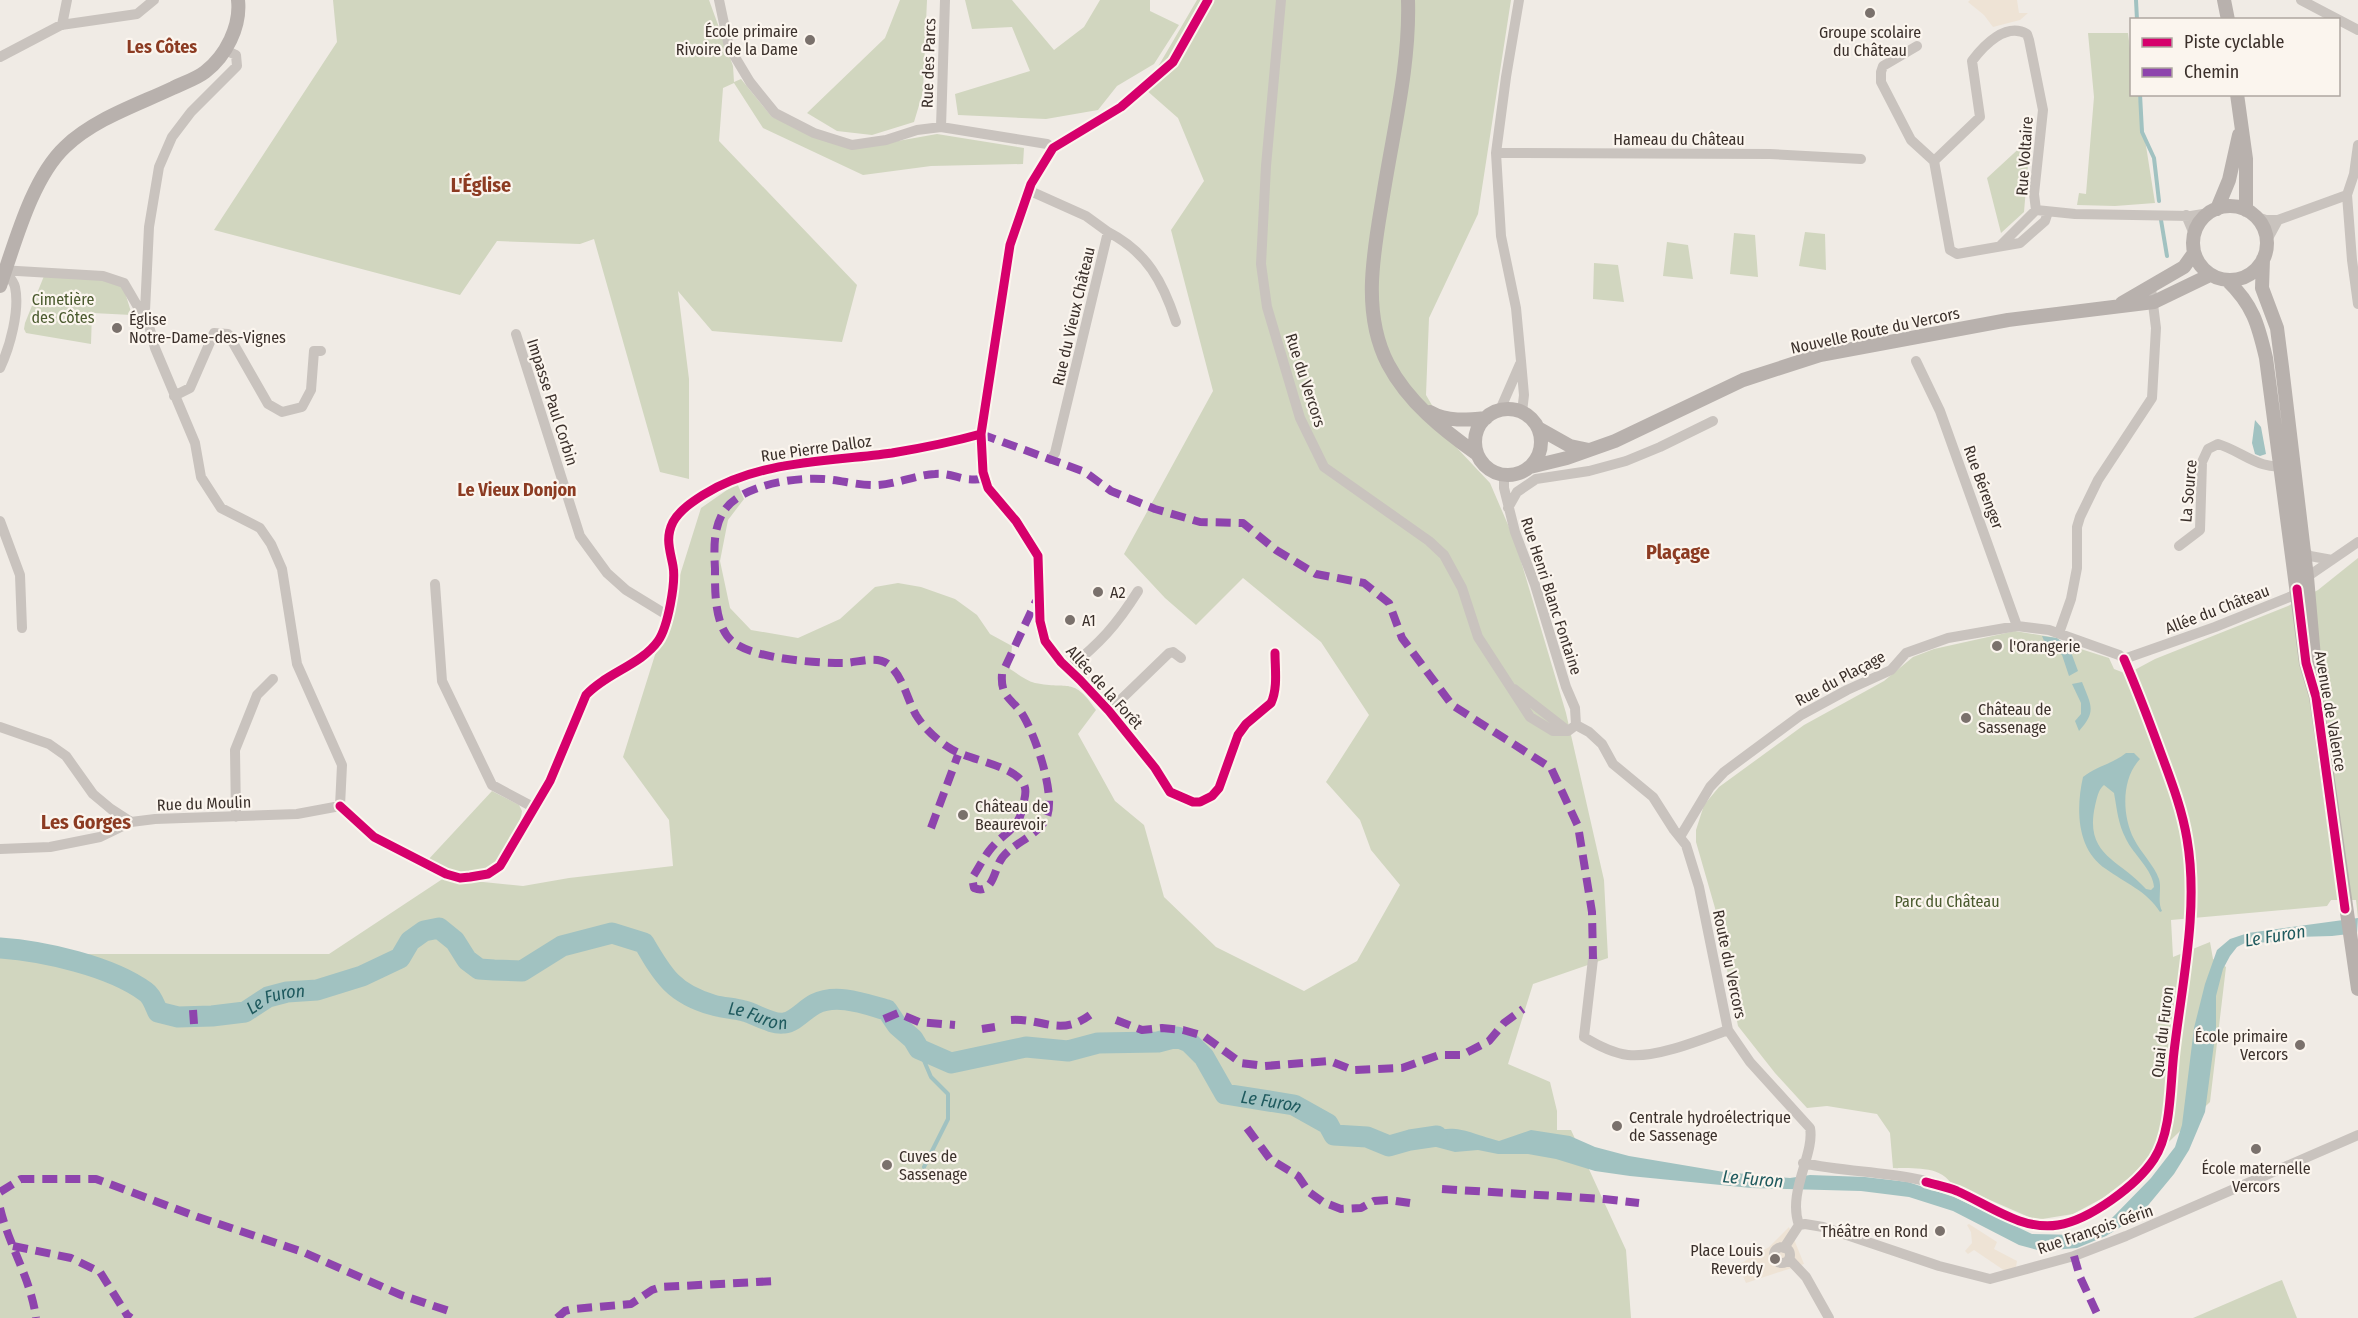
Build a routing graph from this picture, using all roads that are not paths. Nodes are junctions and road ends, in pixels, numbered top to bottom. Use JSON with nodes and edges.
{"nodes":[{"id":1,"x":67,"y":0,"type":"edge"},
{"id":2,"x":154,"y":0,"type":"edge"},
{"id":3,"x":238,"y":0,"type":"edge"},
{"id":4,"x":719,"y":0,"type":"edge"},
{"id":5,"x":945,"y":0,"type":"edge"},
{"id":6,"x":1208,"y":0,"type":"edge"},
{"id":7,"x":1281,"y":0,"type":"edge"},
{"id":8,"x":1408,"y":0,"type":"edge"},
{"id":9,"x":1520,"y":0,"type":"edge"},
{"id":10,"x":2224,"y":0,"type":"edge"},
{"id":11,"x":2301,"y":0,"type":"edge"},
{"id":12,"x":2228,"y":18,"type":"edge"},
{"id":13,"x":2337,"y":18,"type":"edge"},
{"id":14,"x":2340,"y":20,"type":"edge"},
{"id":15,"x":62,"y":25,"type":"junction"},
{"id":16,"x":2358,"y":30,"type":"edge"},
{"id":17,"x":1917,"y":46,"type":"dead end"},
{"id":18,"x":225,"y":50,"type":"junction"},
{"id":19,"x":0,"y":57,"type":"edge"},
{"id":20,"x":2237,"y":96,"type":"edge"},
{"id":21,"x":2241,"y":124,"type":"junction"},
{"id":22,"x":941,"y":127,"type":"junction"},
{"id":23,"x":2358,"y":145,"type":"edge"},
{"id":24,"x":1053,"y":148,"type":"junction"},
{"id":25,"x":1497,"y":153,"type":"junction"},
{"id":26,"x":1861,"y":159,"type":"dead end"},
{"id":27,"x":1934,"y":161,"type":"junction"},
{"id":28,"x":1028,"y":190,"type":"junction"},
{"id":29,"x":2347,"y":195,"type":"junction"},
{"id":30,"x":2036,"y":210,"type":"junction"},
{"id":31,"x":2213,"y":211,"type":"junction"},
{"id":32,"x":2048,"y":212,"type":"junction"},
{"id":33,"x":2250,"y":213,"type":"junction"},
{"id":34,"x":2186,"y":215,"type":"junction"},
{"id":35,"x":2278,"y":220,"type":"junction"},
{"id":36,"x":1108,"y":232,"type":"junction"},
{"id":37,"x":2194,"y":234,"type":"junction"},
{"id":38,"x":2266,"y":240,"type":"junction"},
{"id":39,"x":2001,"y":245,"type":"junction"},
{"id":40,"x":2194,"y":253,"type":"junction"},
{"id":41,"x":2263,"y":259,"type":"junction"},
{"id":42,"x":2355,"y":262,"type":"edge"},
{"id":43,"x":3,"y":271,"type":"edge"},
{"id":44,"x":2210,"y":275,"type":"junction"},
{"id":45,"x":2227,"y":280,"type":"junction"},
{"id":46,"x":0,"y":286,"type":"edge"},
{"id":47,"x":2151,"y":288,"type":"junction"},
{"id":48,"x":2154,"y":302,"type":"junction"},
{"id":49,"x":2358,"y":304,"type":"edge"},
{"id":50,"x":2112,"y":308,"type":"junction"},
{"id":51,"x":147,"y":321,"type":"junction"},
{"id":52,"x":1176,"y":322,"type":"dead end"},
{"id":53,"x":516,"y":334,"type":"dead end"},
{"id":54,"x":321,"y":351,"type":"dead end"},
{"id":55,"x":1521,"y":361,"type":"junction"},
{"id":56,"x":1916,"y":361,"type":"dead end"},
{"id":57,"x":0,"y":368,"type":"edge"},
{"id":58,"x":174,"y":396,"type":"junction"},
{"id":59,"x":1416,"y":404,"type":"junction"},
{"id":60,"x":1500,"y":410,"type":"junction"},
{"id":61,"x":1522,"y":412,"type":"junction"},
{"id":62,"x":1486,"y":418,"type":"junction"},
{"id":63,"x":1713,"y":421,"type":"dead end"},
{"id":64,"x":1538,"y":428,"type":"junction"},
{"id":65,"x":981,"y":434,"type":"junction"},
{"id":66,"x":1588,"y":450,"type":"junction"},
{"id":67,"x":1477,"y":454,"type":"junction"},
{"id":68,"x":1051,"y":459,"type":"dead end"},
{"id":69,"x":2287,"y":465,"type":"junction"},
{"id":70,"x":1530,"y":467,"type":"junction"},
{"id":71,"x":1504,"y":475,"type":"junction"},
{"id":72,"x":1508,"y":508,"type":"junction"},
{"id":73,"x":0,"y":521,"type":"edge"},
{"id":74,"x":2358,"y":542,"type":"edge"},
{"id":75,"x":2179,"y":546,"type":"dead end"},
{"id":76,"x":2304,"y":551,"type":"junction"},
{"id":77,"x":2332,"y":560,"type":"junction"},
{"id":78,"x":2307,"y":577,"type":"junction"},
{"id":79,"x":435,"y":584,"type":"dead end"},
{"id":80,"x":2297,"y":589,"type":"junction"},
{"id":81,"x":1138,"y":591,"type":"dead end"},
{"id":82,"x":2310,"y":606,"type":"junction"},
{"id":83,"x":668,"y":613,"type":"junction"},
{"id":84,"x":2017,"y":626,"type":"junction"},
{"id":85,"x":22,"y":628,"type":"dead end"},
{"id":86,"x":2059,"y":633,"type":"junction"},
{"id":87,"x":1275,"y":653,"type":"dead end"},
{"id":88,"x":1181,"y":658,"type":"dead end"},
{"id":89,"x":2124,"y":659,"type":"junction"},
{"id":90,"x":1068,"y":669,"type":"junction"},
{"id":91,"x":273,"y":679,"type":"dead end"},
{"id":92,"x":2316,"y":697,"type":"junction"},
{"id":93,"x":1109,"y":711,"type":"junction"},
{"id":94,"x":0,"y":727,"type":"edge"},
{"id":95,"x":1572,"y":728,"type":"junction"},
{"id":96,"x":340,"y":806,"type":"junction"},
{"id":97,"x":533,"y":807,"type":"junction"},
{"id":98,"x":236,"y":817,"type":"junction"},
{"id":99,"x":131,"y":822,"type":"junction"},
{"id":100,"x":1680,"y":837,"type":"junction"},
{"id":101,"x":0,"y":849,"type":"edge"},
{"id":102,"x":1593,"y":959,"type":"dead end"},
{"id":103,"x":2358,"y":989,"type":"edge"},
{"id":104,"x":1728,"y":1030,"type":"junction"},
{"id":105,"x":2358,"y":1136,"type":"edge"},
{"id":106,"x":1803,"y":1163,"type":"junction"},
{"id":107,"x":1799,"y":1225,"type":"junction"},
{"id":108,"x":1829,"y":1318,"type":"edge"}],
"edges":[{"from":1,"to":15,"type":"street"},
{"from":2,"to":15,"type":"street"},
{"from":3,"to":18,"type":"main road"},
{"from":4,"to":22,"type":"street"},
{"from":5,"to":22,"type":"street","name":"Rue des Parcs"},
{"from":6,"to":24,"type":"street"},
{"from":7,"to":95,"type":"street","name":"Rue du Vercors"},
{"from":8,"to":59,"type":"main road"},
{"from":9,"to":25,"type":"street"},
{"from":10,"to":12,"type":"main road"},
{"from":11,"to":13,"type":"street"},
{"from":14,"to":16,"type":"street"},
{"from":15,"to":19,"type":"street"},
{"from":17,"to":27,"type":"street"},
{"from":18,"to":43,"type":"main road"},
{"from":18,"to":51,"type":"street"},
{"from":20,"to":21,"type":"main road"},
{"from":21,"to":31,"type":"main road"},
{"from":21,"to":33,"type":"main road"},
{"from":22,"to":24,"type":"street"},
{"from":23,"to":29,"type":"street"},
{"from":24,"to":28,"type":"street"},
{"from":25,"to":26,"type":"street","name":"Hameau du Château"},
{"from":25,"to":55,"type":"street"},
{"from":27,"to":30,"type":"street","name":"Rue Voltaire"},
{"from":27,"to":39,"type":"street"},
{"from":28,"to":36,"type":"street","name":"Rue du Vieux Château"},
{"from":28,"to":65,"type":"street"},
{"from":29,"to":35,"type":"street"},
{"from":29,"to":42,"type":"street"},
{"from":30,"to":32,"type":"street","name":"Rue Voltaire"},
{"from":30,"to":39,"type":"street"},
{"from":31,"to":33,"type":"main road"},
{"from":31,"to":34,"type":"street","name":"Rue Voltaire"},
{"from":31,"to":37,"type":"main road"},
{"from":32,"to":34,"type":"street","name":"Rue Voltaire"},
{"from":32,"to":39,"type":"street"},
{"from":33,"to":35,"type":"street"},
{"from":33,"to":38,"type":"main road"},
{"from":34,"to":37,"type":"street"},
{"from":35,"to":38,"type":"street"},
{"from":36,"to":52,"type":"street"},
{"from":36,"to":68,"type":"street","name":"Rue du Vieux Château"},
{"from":37,"to":40,"type":"main road"},
{"from":38,"to":41,"type":"main road"},
{"from":40,"to":44,"type":"main road"},
{"from":40,"to":47,"type":"main road","name":"Nouvelle Route du Vercors"},
{"from":41,"to":45,"type":"main road"},
{"from":41,"to":69,"type":"main road","name":"Avenue de Valence"},
{"from":42,"to":49,"type":"street"},
{"from":43,"to":46,"type":"main road"},
{"from":43,"to":51,"type":"street"},
{"from":43,"to":57,"type":"street"},
{"from":44,"to":45,"type":"main road"},
{"from":44,"to":48,"type":"main road","name":"Nouvelle Route du Vercors"},
{"from":45,"to":69,"type":"main road","name":"Avenue de Valence"},
{"from":47,"to":48,"type":"street"},
{"from":47,"to":50,"type":"main road","name":"Nouvelle Route du Vercors"},
{"from":48,"to":50,"type":"main road","name":"Nouvelle Route du Vercors"},
{"from":48,"to":86,"type":"street"},
{"from":50,"to":66,"type":"main road","name":"Nouvelle Route du Vercors"},
{"from":51,"to":58,"type":"street"},
{"from":53,"to":83,"type":"street","name":"Impasse Paul Corbin"},
{"from":54,"to":58,"type":"street"},
{"from":55,"to":60,"type":"street"},
{"from":55,"to":61,"type":"street"},
{"from":56,"to":84,"type":"street","name":"Rue Bérenger"},
{"from":58,"to":96,"type":"street"},
{"from":59,"to":62,"type":"main road"},
{"from":59,"to":67,"type":"main road"},
{"from":60,"to":61,"type":"main road"},
{"from":60,"to":62,"type":"main road"},
{"from":61,"to":64,"type":"main road"},
{"from":62,"to":67,"type":"main road"},
{"from":63,"to":72,"type":"street"},
{"from":64,"to":66,"type":"main road"},
{"from":64,"to":70,"type":"main road"},
{"from":65,"to":83,"type":"street","name":"Rue Pierre Dalloz"},
{"from":65,"to":90,"type":"street","name":"Allée de la Forêt"},
{"from":66,"to":70,"type":"main road","name":"Nouvelle Route du Vercors"},
{"from":67,"to":71,"type":"main road"},
{"from":69,"to":75,"type":"street","name":"La Source"},
{"from":69,"to":76,"type":"main road","name":"Avenue de Valence"},
{"from":69,"to":80,"type":"main road","name":"Avenue de Valence"},
{"from":70,"to":71,"type":"main road"},
{"from":71,"to":72,"type":"street","name":"Rue Henri Blanc Fontaine"},
{"from":72,"to":95,"type":"street","name":"Rue Henri Blanc Fontaine"},
{"from":73,"to":85,"type":"street"},
{"from":74,"to":77,"type":"street","name":"Allée du Château"},
{"from":76,"to":77,"type":"street"},
{"from":76,"to":78,"type":"main road","name":"Avenue de Valence"},
{"from":77,"to":78,"type":"street","name":"Allée du Château"},
{"from":78,"to":80,"type":"street","name":"Allée du Château"},
{"from":78,"to":82,"type":"main road","name":"Avenue de Valence"},
{"from":79,"to":97,"type":"street"},
{"from":80,"to":82,"type":"street"},
{"from":80,"to":89,"type":"street","name":"Allée du Château"},
{"from":80,"to":92,"type":"main road","name":"Avenue de Valence"},
{"from":81,"to":90,"type":"street"},
{"from":82,"to":92,"type":"main road","name":"Avenue de Valence"},
{"from":83,"to":97,"type":"street","name":"Rue Pierre Dalloz"},
{"from":84,"to":86,"type":"street","name":"Rue du Plaçage"},
{"from":84,"to":100,"type":"street","name":"Rue du Plaçage"},
{"from":86,"to":89,"type":"street","name":"Rue du Plaçage"},
{"from":87,"to":93,"type":"street","name":"Allée de la Forêt"},
{"from":88,"to":93,"type":"street"},
{"from":89,"to":106,"type":"street","name":"Quai du Furon"},
{"from":90,"to":93,"type":"street","name":"Allée de la Forêt"},
{"from":91,"to":98,"type":"street"},
{"from":92,"to":103,"type":"main road","name":"Avenue de Valence"},
{"from":94,"to":99,"type":"street"},
{"from":95,"to":100,"type":"street","name":"Route du Vercors"},
{"from":96,"to":97,"type":"street","name":"Rue Pierre Dalloz"},
{"from":96,"to":98,"type":"street","name":"Rue du Moulin"},
{"from":98,"to":99,"type":"street","name":"Rue du Moulin"},
{"from":99,"to":101,"type":"street","name":"Rue du Moulin"},
{"from":100,"to":104,"type":"street","name":"Route du Vercors"},
{"from":102,"to":104,"type":"street"},
{"from":104,"to":106,"type":"street","name":"Route du Vercors"},
{"from":105,"to":107,"type":"street","name":"Rue François Gérin"},
{"from":106,"to":107,"type":"street","name":"Route du Vercors"},
{"from":107,"to":108,"type":"street"}]}
